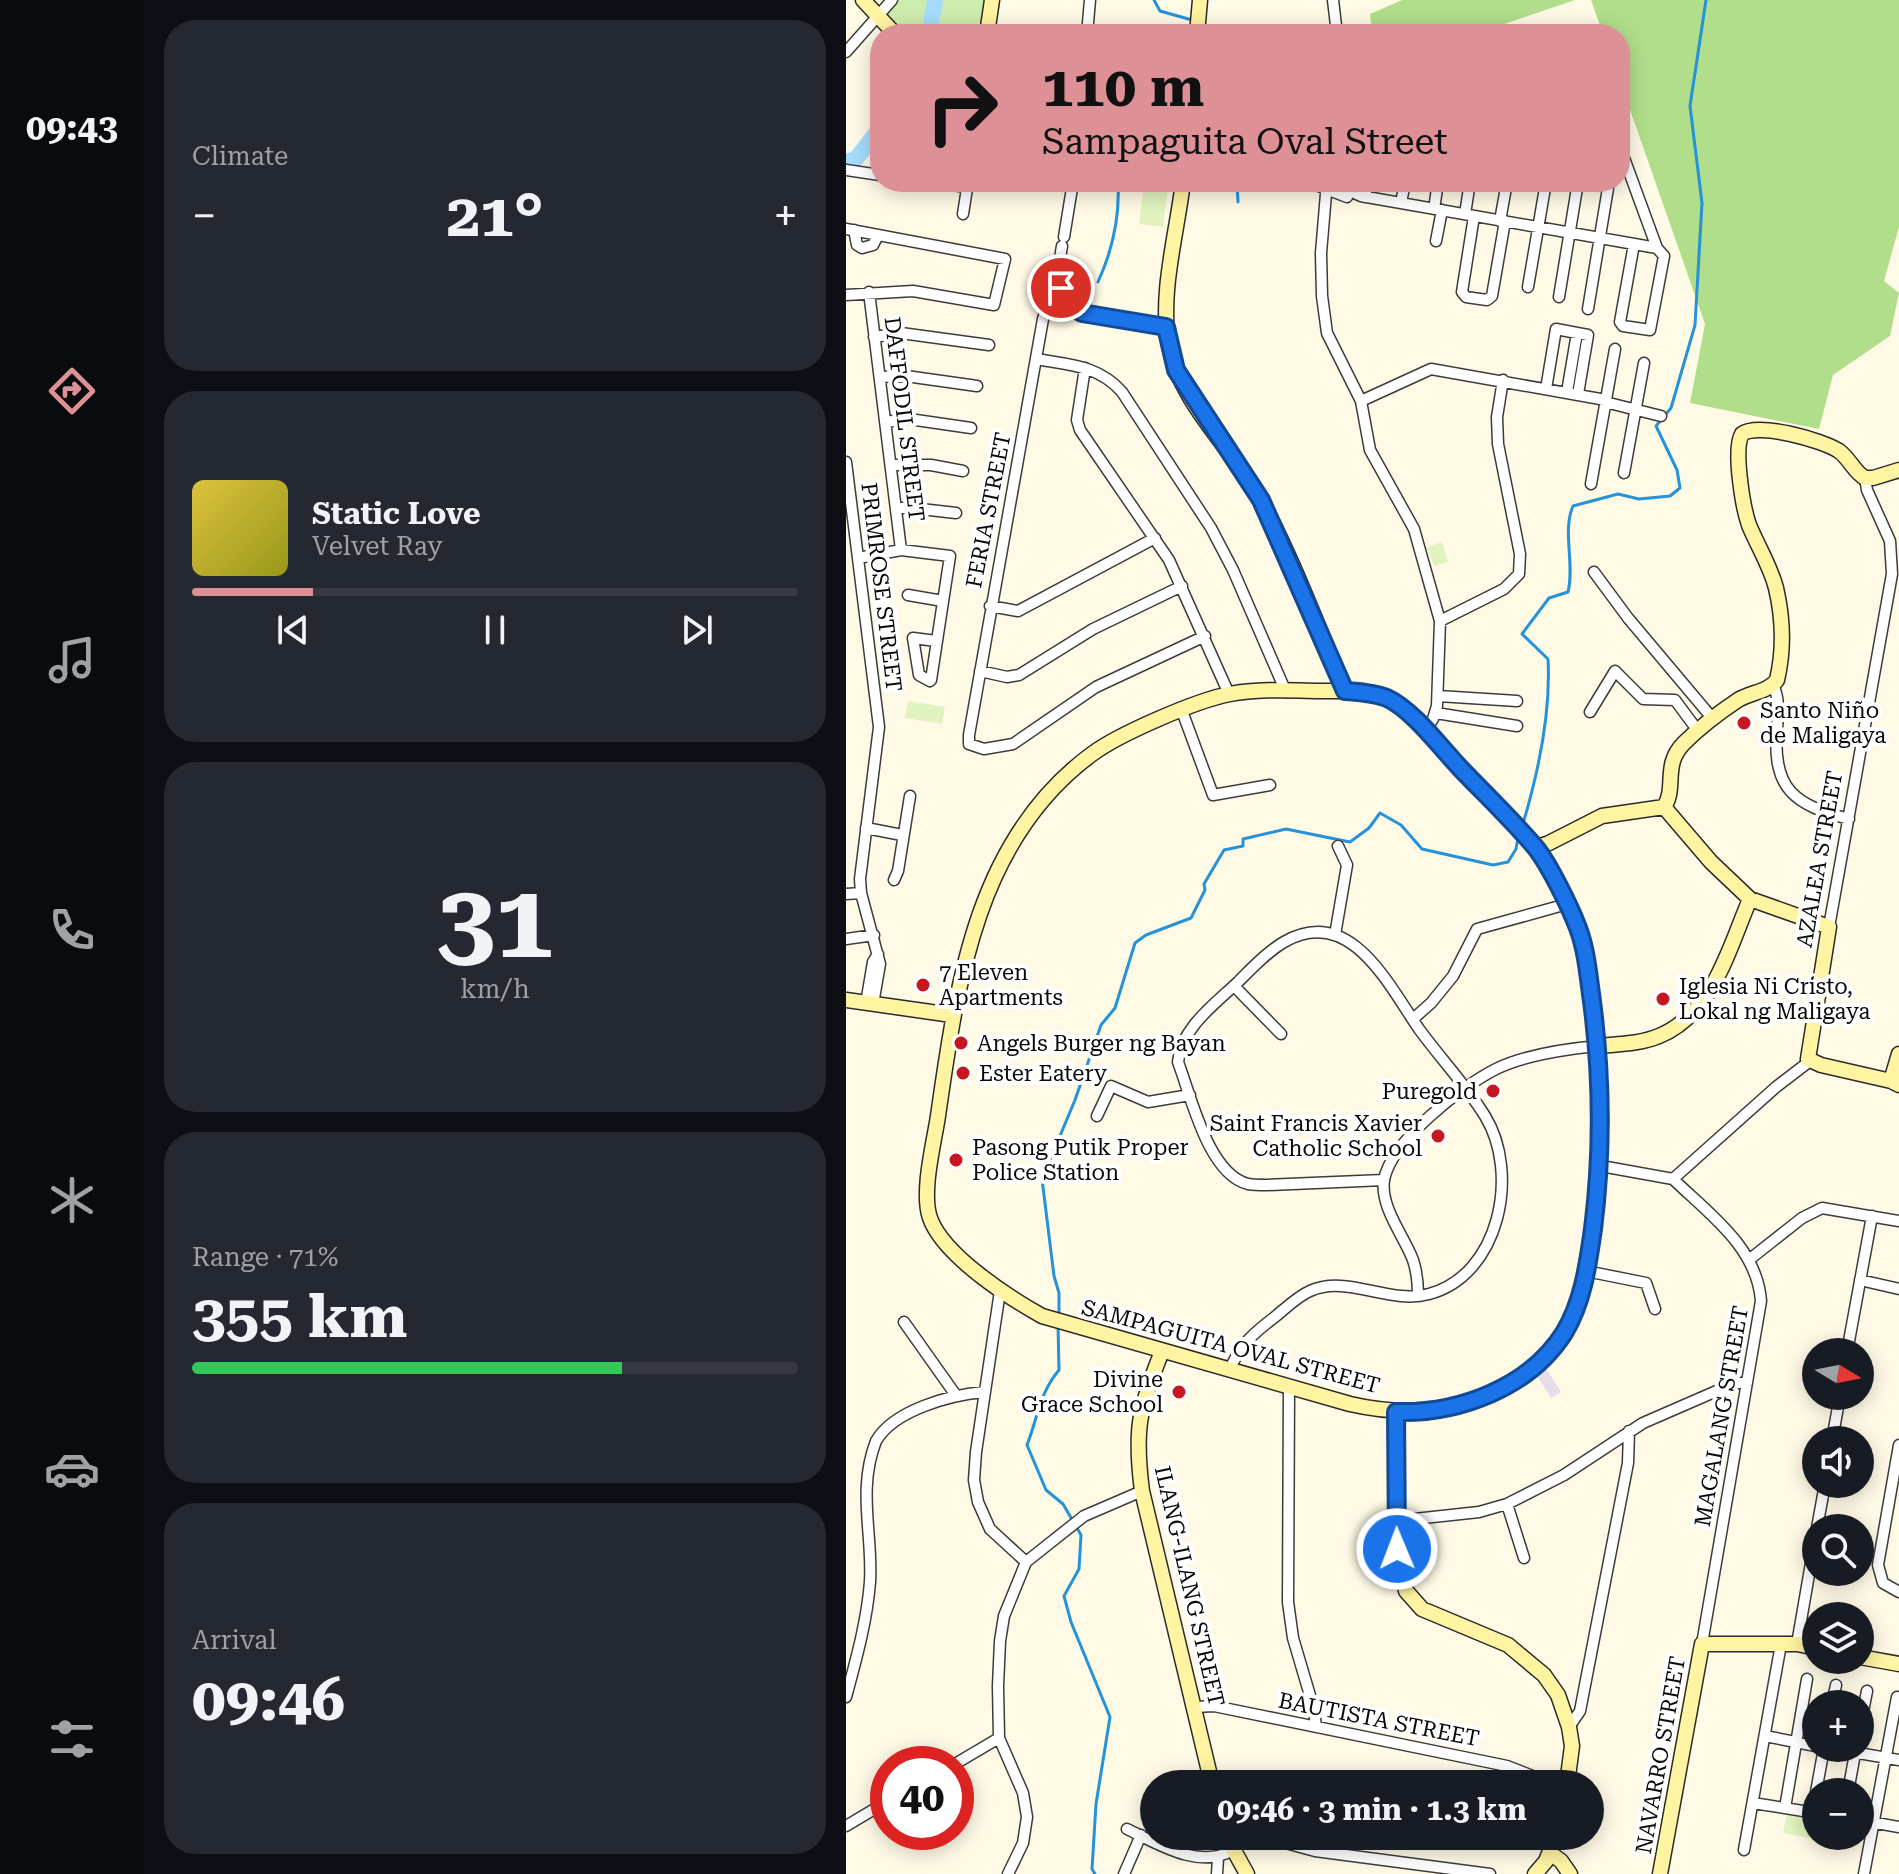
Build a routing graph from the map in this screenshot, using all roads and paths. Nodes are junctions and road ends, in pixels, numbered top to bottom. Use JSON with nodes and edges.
{"nodes":[{"id":1,"x":863,"y":0,"type":"edge"},
{"id":2,"x":892,"y":0,"type":"edge"},
{"id":3,"x":992,"y":0,"type":"edge"},
{"id":4,"x":1090,"y":0,"type":"edge"},
{"id":5,"x":1200,"y":0,"type":"edge"},
{"id":6,"x":1333,"y":0,"type":"edge"},
{"id":7,"x":884,"y":24,"type":"edge"},
{"id":8,"x":988,"y":24,"type":"edge"},
{"id":9,"x":1088,"y":24,"type":"edge"},
{"id":10,"x":1198,"y":24,"type":"edge"},
{"id":11,"x":1336,"y":24,"type":"edge"},
{"id":12,"x":870,"y":34,"type":"edge"},
{"id":13,"x":846,"y":52,"type":"edge"},
{"id":14,"x":846,"y":170,"type":"edge"},
{"id":15,"x":870,"y":174,"type":"edge"},
{"id":16,"x":1630,"y":174,"type":"edge"},
{"id":17,"x":966,"y":192,"type":"edge"},
{"id":18,"x":1071,"y":192,"type":"edge"},
{"id":19,"x":1182,"y":192,"type":"edge"},
{"id":20,"x":1326,"y":192,"type":"edge"},
{"id":21,"x":1339,"y":192,"type":"edge"},
{"id":22,"x":1365,"y":192,"type":"edge"},
{"id":23,"x":1403,"y":192,"type":"edge"},
{"id":24,"x":1438,"y":192,"type":"edge"},
{"id":25,"x":1470,"y":192,"type":"edge"},
{"id":26,"x":1506,"y":192,"type":"edge"},
{"id":27,"x":1544,"y":192,"type":"edge"},
{"id":28,"x":1576,"y":192,"type":"edge"},
{"id":29,"x":1607,"y":192,"type":"edge"},
{"id":30,"x":1363,"y":197,"type":"junction"},
{"id":31,"x":1401,"y":203,"type":"junction"},
{"id":32,"x":1438,"y":210,"type":"junction"},
{"id":33,"x":963,"y":214,"type":"dead end"},
{"id":34,"x":1470,"y":215,"type":"junction"},
{"id":35,"x":1502,"y":221,"type":"junction"},
{"id":36,"x":1538,"y":227,"type":"junction"},
{"id":37,"x":850,"y":230,"type":"edge"},
{"id":38,"x":1569,"y":233,"type":"junction"},
{"id":39,"x":1600,"y":238,"type":"junction"},
{"id":40,"x":1436,"y":241,"type":"dead end"},
{"id":41,"x":1634,"y":244,"type":"junction"},
{"id":42,"x":1657,"y":248,"type":"junction"},
{"id":43,"x":1528,"y":287,"type":"dead end"},
{"id":44,"x":1061,"y":288,"type":"junction"},
{"id":45,"x":869,"y":292,"type":"junction"},
{"id":46,"x":846,"y":295,"type":"edge"},
{"id":47,"x":1559,"y":297,"type":"dead end"},
{"id":48,"x":1588,"y":309,"type":"dead end"},
{"id":49,"x":1166,"y":327,"type":"junction"},
{"id":50,"x":874,"y":337,"type":"junction"},
{"id":51,"x":989,"y":345,"type":"dead end"},
{"id":52,"x":1615,"y":349,"type":"dead end"},
{"id":53,"x":1036,"y":359,"type":"junction"},
{"id":54,"x":1644,"y":363,"type":"dead end"},
{"id":55,"x":1085,"y":368,"type":"junction"},
{"id":56,"x":880,"y":377,"type":"junction"},
{"id":57,"x":1503,"y":380,"type":"junction"},
{"id":58,"x":977,"y":386,"type":"dead end"},
{"id":59,"x":1546,"y":389,"type":"junction"},
{"id":60,"x":1573,"y":393,"type":"junction"},
{"id":61,"x":1361,"y":401,"type":"junction"},
{"id":62,"x":1606,"y":401,"type":"junction"},
{"id":63,"x":1636,"y":409,"type":"junction"},
{"id":64,"x":1661,"y":416,"type":"dead end"},
{"id":65,"x":885,"y":422,"type":"junction"},
{"id":66,"x":971,"y":428,"type":"dead end"},
{"id":67,"x":846,"y":462,"type":"edge"},
{"id":68,"x":891,"y":465,"type":"junction"},
{"id":69,"x":1899,"y":470,"type":"edge"},
{"id":70,"x":963,"y":471,"type":"dead end"},
{"id":71,"x":1624,"y":473,"type":"dead end"},
{"id":72,"x":1865,"y":478,"type":"junction"},
{"id":73,"x":1591,"y":484,"type":"dead end"},
{"id":74,"x":849,"y":507,"type":"edge"},
{"id":75,"x":896,"y":508,"type":"junction"},
{"id":76,"x":956,"y":513,"type":"dead end"},
{"id":77,"x":1155,"y":538,"type":"junction"},
{"id":78,"x":901,"y":550,"type":"junction"},
{"id":79,"x":858,"y":558,"type":"junction"},
{"id":80,"x":1594,"y":572,"type":"dead end"},
{"id":81,"x":1182,"y":586,"type":"junction"},
{"id":82,"x":908,"y":595,"type":"dead end"},
{"id":83,"x":943,"y":601,"type":"junction"},
{"id":84,"x":990,"y":606,"type":"junction"},
{"id":85,"x":1440,"y":621,"type":"junction"},
{"id":86,"x":1205,"y":636,"type":"junction"},
{"id":87,"x":936,"y":641,"type":"dead end"},
{"id":88,"x":980,"y":671,"type":"junction"},
{"id":89,"x":1773,"y":685,"type":"junction"},
{"id":90,"x":1228,"y":691,"type":"junction"},
{"id":91,"x":1345,"y":691,"type":"junction"},
{"id":92,"x":1286,"y":692,"type":"junction"},
{"id":93,"x":1438,"y":696,"type":"junction"},
{"id":94,"x":1517,"y":701,"type":"dead end"},
{"id":95,"x":1182,"y":711,"type":"junction"},
{"id":96,"x":1590,"y":712,"type":"dead end"},
{"id":97,"x":1436,"y":713,"type":"junction"},
{"id":98,"x":1713,"y":719,"type":"junction"},
{"id":99,"x":1517,"y":726,"type":"dead end"},
{"id":100,"x":1425,"y":731,"type":"junction"},
{"id":101,"x":1698,"y":731,"type":"junction"},
{"id":102,"x":1270,"y":785,"type":"dead end"},
{"id":103,"x":910,"y":796,"type":"dead end"},
{"id":104,"x":1664,"y":807,"type":"junction"},
{"id":105,"x":1849,"y":819,"type":"junction"},
{"id":106,"x":866,"y":828,"type":"junction"},
{"id":107,"x":902,"y":835,"type":"junction"},
{"id":108,"x":1338,"y":846,"type":"dead end"},
{"id":109,"x":1535,"y":847,"type":"junction"},
{"id":110,"x":894,"y":880,"type":"dead end"},
{"id":111,"x":861,"y":893,"type":"junction"},
{"id":112,"x":846,"y":894,"type":"edge"},
{"id":113,"x":1750,"y":899,"type":"junction"},
{"id":114,"x":1567,"y":904,"type":"junction"},
{"id":115,"x":1829,"y":927,"type":"junction"},
{"id":116,"x":874,"y":935,"type":"junction"},
{"id":117,"x":1335,"y":935,"type":"junction"},
{"id":118,"x":846,"y":939,"type":"edge"},
{"id":119,"x":1234,"y":986,"type":"junction"},
{"id":120,"x":846,"y":1000,"type":"edge"},
{"id":121,"x":870,"y":1004,"type":"junction"},
{"id":122,"x":952,"y":1015,"type":"junction"},
{"id":123,"x":1413,"y":1019,"type":"junction"},
{"id":124,"x":1281,"y":1034,"type":"dead end"},
{"id":125,"x":1598,"y":1046,"type":"junction"},
{"id":126,"x":1899,"y":1054,"type":"edge"},
{"id":127,"x":1810,"y":1061,"type":"junction"},
{"id":128,"x":1895,"y":1083,"type":"edge"},
{"id":129,"x":1465,"y":1089,"type":"junction"},
{"id":130,"x":1190,"y":1095,"type":"junction"},
{"id":131,"x":1097,"y":1116,"type":"dead end"},
{"id":132,"x":1601,"y":1166,"type":"junction"},
{"id":133,"x":1673,"y":1179,"type":"junction"},
{"id":134,"x":1384,"y":1180,"type":"junction"},
{"id":135,"x":1872,"y":1216,"type":"junction"},
{"id":136,"x":1899,"y":1221,"type":"edge"},
{"id":137,"x":1750,"y":1259,"type":"junction"},
{"id":138,"x":1586,"y":1271,"type":"junction"},
{"id":139,"x":1860,"y":1280,"type":"junction"},
{"id":140,"x":1899,"y":1289,"type":"edge"},
{"id":141,"x":1000,"y":1291,"type":"junction"},
{"id":142,"x":1418,"y":1296,"type":"junction"},
{"id":143,"x":1655,"y":1309,"type":"dead end"},
{"id":144,"x":904,"y":1322,"type":"dead end"},
{"id":145,"x":1850,"y":1338,"type":"edge"},
{"id":146,"x":1162,"y":1351,"type":"junction"},
{"id":147,"x":1230,"y":1370,"type":"junction"},
{"id":148,"x":1747,"y":1383,"type":"junction"},
{"id":149,"x":1289,"y":1387,"type":"junction"},
{"id":150,"x":984,"y":1392,"type":"junction"},
{"id":151,"x":955,"y":1394,"type":"junction"},
{"id":152,"x":1396,"y":1412,"type":"junction"},
{"id":153,"x":1629,"y":1431,"type":"junction"},
{"id":154,"x":1899,"y":1445,"type":"edge"},
{"id":155,"x":1142,"y":1491,"type":"junction"},
{"id":156,"x":1507,"y":1504,"type":"junction"},
{"id":157,"x":1396,"y":1521,"type":"junction"},
{"id":158,"x":1524,"y":1558,"type":"dead end"},
{"id":159,"x":1026,"y":1562,"type":"junction"},
{"id":160,"x":1807,"y":1586,"type":"edge"},
{"id":161,"x":1899,"y":1592,"type":"edge"},
{"id":162,"x":1702,"y":1644,"type":"junction"},
{"id":163,"x":1781,"y":1644,"type":"junction"},
{"id":164,"x":1797,"y":1644,"type":"junction"},
{"id":165,"x":1802,"y":1645,"type":"edge"},
{"id":166,"x":1874,"y":1660,"type":"edge"},
{"id":167,"x":1899,"y":1664,"type":"edge"},
{"id":168,"x":1807,"y":1679,"type":"dead end"},
{"id":169,"x":1836,"y":1685,"type":"dead end"},
{"id":170,"x":1835,"y":1690,"type":"edge"},
{"id":171,"x":846,"y":1697,"type":"edge"},
{"id":172,"x":1897,"y":1697,"type":"dead end"},
{"id":173,"x":1195,"y":1707,"type":"junction"},
{"id":174,"x":1316,"y":1727,"type":"junction"},
{"id":175,"x":1569,"y":1727,"type":"junction"},
{"id":176,"x":1765,"y":1736,"type":"junction"},
{"id":177,"x":999,"y":1738,"type":"junction"},
{"id":178,"x":1796,"y":1742,"type":"junction"},
{"id":179,"x":1802,"y":1743,"type":"edge"},
{"id":180,"x":974,"y":1753,"type":"edge"},
{"id":181,"x":1874,"y":1755,"type":"edge"},
{"id":182,"x":1886,"y":1758,"type":"junction"},
{"id":183,"x":1899,"y":1760,"type":"edge"},
{"id":184,"x":1209,"y":1770,"type":"edge"},
{"id":185,"x":1517,"y":1770,"type":"edge"},
{"id":186,"x":1569,"y":1770,"type":"edge"},
{"id":187,"x":1753,"y":1803,"type":"junction"},
{"id":188,"x":1785,"y":1808,"type":"junction"},
{"id":189,"x":1802,"y":1811,"type":"edge"},
{"id":190,"x":870,"y":1812,"type":"edge"},
{"id":191,"x":1874,"y":1823,"type":"joint"},
{"id":192,"x":846,"y":1826,"type":"edge"},
{"id":193,"x":1899,"y":1827,"type":"edge"},
{"id":194,"x":1127,"y":1829,"type":"dead end"},
{"id":195,"x":1140,"y":1835,"type":"edge"},
{"id":196,"x":1140,"y":1837,"type":"edge"},
{"id":197,"x":1178,"y":1850,"type":"edge"},
{"id":198,"x":1233,"y":1850,"type":"joint"},
{"id":199,"x":1311,"y":1850,"type":"edge"},
{"id":200,"x":1551,"y":1850,"type":"edge"},
{"id":201,"x":1744,"y":1850,"type":"dead end"},
{"id":202,"x":1869,"y":1850,"type":"edge"},
{"id":203,"x":1550,"y":1853,"type":"junction"},
{"id":204,"x":1218,"y":1858,"type":"junction"},
{"id":205,"x":1008,"y":1874,"type":"edge"},
{"id":206,"x":1124,"y":1874,"type":"edge"},
{"id":207,"x":1217,"y":1874,"type":"edge"},
{"id":208,"x":1247,"y":1874,"type":"edge"},
{"id":209,"x":1490,"y":1874,"type":"edge"},
{"id":210,"x":1535,"y":1874,"type":"edge"},
{"id":211,"x":1570,"y":1874,"type":"edge"},
{"id":212,"x":1660,"y":1874,"type":"edge"},
{"id":213,"x":1864,"y":1874,"type":"edge"}],
"edges":[{"from":1,"to":7,"type":"street"},
{"from":2,"to":7,"type":"street"},
{"from":3,"to":8,"type":"street"},
{"from":4,"to":9,"type":"street"},
{"from":5,"to":10,"type":"street"},
{"from":6,"to":11,"type":"street"},
{"from":12,"to":13,"type":"street"},
{"from":14,"to":15,"type":"street"},
{"from":16,"to":42,"type":"street"},
{"from":17,"to":33,"type":"street"},
{"from":18,"to":44,"type":"street"},
{"from":19,"to":49,"type":"street"},
{"from":20,"to":61,"type":"street"},
{"from":21,"to":30,"type":"street"},
{"from":22,"to":30,"type":"street"},
{"from":23,"to":31,"type":"street"},
{"from":24,"to":32,"type":"street"},
{"from":25,"to":34,"type":"street"},
{"from":26,"to":35,"type":"street"},
{"from":27,"to":36,"type":"street"},
{"from":28,"to":38,"type":"street"},
{"from":29,"to":39,"type":"street"},
{"from":30,"to":31,"type":"street"},
{"from":31,"to":32,"type":"street"},
{"from":32,"to":34,"type":"street"},
{"from":32,"to":40,"type":"street"},
{"from":34,"to":35,"type":"street"},
{"from":34,"to":35,"type":"street"},
{"from":35,"to":36,"type":"street"},
{"from":36,"to":38,"type":"street"},
{"from":36,"to":43,"type":"street"},
{"from":37,"to":45,"type":"street"},
{"from":38,"to":39,"type":"street"},
{"from":38,"to":47,"type":"street"},
{"from":39,"to":41,"type":"street"},
{"from":39,"to":48,"type":"street"},
{"from":41,"to":42,"type":"street"},
{"from":41,"to":42,"type":"street"},
{"from":44,"to":49,"type":"street"},
{"from":44,"to":53,"type":"street","name":"FERIA STREET"},
{"from":45,"to":46,"type":"street"},
{"from":45,"to":50,"type":"street","name":"DAFFODIL STREET"},
{"from":49,"to":91,"type":"street"},
{"from":50,"to":51,"type":"street"},
{"from":50,"to":56,"type":"street","name":"DAFFODIL STREET"},
{"from":52,"to":62,"type":"street"},
{"from":53,"to":55,"type":"street"},
{"from":53,"to":84,"type":"street","name":"FERIA STREET"},
{"from":54,"to":63,"type":"street"},
{"from":55,"to":77,"type":"street"},
{"from":55,"to":92,"type":"street"},
{"from":56,"to":58,"type":"street"},
{"from":56,"to":65,"type":"street","name":"DAFFODIL STREET"},
{"from":57,"to":59,"type":"street"},
{"from":57,"to":61,"type":"street"},
{"from":57,"to":85,"type":"street"},
{"from":59,"to":60,"type":"street"},
{"from":59,"to":60,"type":"street"},
{"from":60,"to":62,"type":"street"},
{"from":61,"to":85,"type":"street"},
{"from":62,"to":63,"type":"street"},
{"from":62,"to":73,"type":"street"},
{"from":63,"to":64,"type":"street"},
{"from":63,"to":71,"type":"street"},
{"from":65,"to":66,"type":"street"},
{"from":65,"to":68,"type":"street","name":"DAFFODIL STREET"},
{"from":67,"to":74,"type":"street","name":"PRIMROSE STREET"},
{"from":68,"to":70,"type":"street"},
{"from":68,"to":75,"type":"street","name":"DAFFODIL STREET"},
{"from":69,"to":72,"type":"street"},
{"from":72,"to":89,"type":"street"},
{"from":72,"to":105,"type":"street","name":"AZALEA STREET"},
{"from":74,"to":79,"type":"street","name":"PRIMROSE STREET"},
{"from":75,"to":76,"type":"street"},
{"from":75,"to":78,"type":"street","name":"DAFFODIL STREET"},
{"from":77,"to":81,"type":"street"},
{"from":77,"to":84,"type":"street"},
{"from":78,"to":79,"type":"street"},
{"from":78,"to":83,"type":"street"},
{"from":79,"to":106,"type":"street","name":"PRIMROSE STREET"},
{"from":80,"to":98,"type":"street"},
{"from":81,"to":86,"type":"street"},
{"from":81,"to":88,"type":"street"},
{"from":82,"to":83,"type":"street"},
{"from":83,"to":87,"type":"street"},
{"from":84,"to":88,"type":"street","name":"FERIA STREET"},
{"from":85,"to":93,"type":"street"},
{"from":86,"to":88,"type":"street","name":"FERIA STREET"},
{"from":86,"to":90,"type":"street"},
{"from":89,"to":98,"type":"street"},
{"from":89,"to":105,"type":"street"},
{"from":90,"to":92,"type":"street","name":"SAMPAGUITA OVAL STREET"},
{"from":90,"to":95,"type":"street","name":"SAMPAGUITA OVAL STREET"},
{"from":91,"to":92,"type":"street","name":"SAMPAGUITA OVAL STREET"},
{"from":91,"to":100,"type":"street","name":"SAMPAGUITA OVAL STREET"},
{"from":93,"to":94,"type":"street"},
{"from":93,"to":97,"type":"street"},
{"from":95,"to":102,"type":"street"},
{"from":95,"to":122,"type":"street","name":"SAMPAGUITA OVAL STREET"},
{"from":96,"to":101,"type":"street"},
{"from":97,"to":99,"type":"street"},
{"from":97,"to":100,"type":"street"},
{"from":98,"to":101,"type":"street"},
{"from":100,"to":109,"type":"street","name":"SAMPAGUITA OVAL STREET"},
{"from":101,"to":104,"type":"street"},
{"from":103,"to":107,"type":"street"},
{"from":104,"to":109,"type":"street"},
{"from":104,"to":113,"type":"street"},
{"from":105,"to":115,"type":"street","name":"AZALEA STREET"},
{"from":106,"to":107,"type":"street"},
{"from":106,"to":111,"type":"street","name":"PRIMROSE STREET"},
{"from":107,"to":110,"type":"street"},
{"from":108,"to":117,"type":"street"},
{"from":109,"to":114,"type":"street","name":"SAMPAGUITA OVAL STREET"},
{"from":111,"to":112,"type":"street"},
{"from":111,"to":116,"type":"street","name":"PRIMROSE STREET"},
{"from":113,"to":115,"type":"street"},
{"from":113,"to":125,"type":"street"},
{"from":114,"to":123,"type":"street"},
{"from":114,"to":125,"type":"street","name":"SAMPAGUITA OVAL STREET"},
{"from":115,"to":127,"type":"street","name":"AZALEA STREET"},
{"from":116,"to":118,"type":"street"},
{"from":116,"to":121,"type":"street","name":"PRIMROSE STREET"},
{"from":117,"to":119,"type":"street"},
{"from":117,"to":123,"type":"street"},
{"from":119,"to":124,"type":"street"},
{"from":119,"to":130,"type":"street"},
{"from":120,"to":121,"type":"street"},
{"from":121,"to":122,"type":"street"},
{"from":122,"to":141,"type":"street","name":"SAMPAGUITA OVAL STREET"},
{"from":123,"to":129,"type":"street"},
{"from":125,"to":129,"type":"street"},
{"from":125,"to":132,"type":"street","name":"SAMPAGUITA OVAL STREET"},
{"from":126,"to":128,"type":"street"},
{"from":127,"to":128,"type":"street"},
{"from":127,"to":133,"type":"street"},
{"from":129,"to":134,"type":"street"},
{"from":129,"to":142,"type":"street"},
{"from":130,"to":131,"type":"street"},
{"from":130,"to":134,"type":"street"},
{"from":132,"to":133,"type":"street"},
{"from":132,"to":138,"type":"street","name":"SAMPAGUITA OVAL STREET"},
{"from":133,"to":137,"type":"street","name":"MAGALANG STREET"},
{"from":134,"to":142,"type":"street"},
{"from":135,"to":136,"type":"street"},
{"from":135,"to":137,"type":"street"},
{"from":135,"to":139,"type":"street"},
{"from":137,"to":148,"type":"street","name":"MAGALANG STREET"},
{"from":138,"to":143,"type":"street"},
{"from":138,"to":152,"type":"street","name":"SAMPAGUITA OVAL STREET"},
{"from":139,"to":140,"type":"street"},
{"from":139,"to":145,"type":"street"},
{"from":141,"to":146,"type":"street","name":"SAMPAGUITA OVAL STREET"},
{"from":141,"to":150,"type":"street"},
{"from":142,"to":147,"type":"street"},
{"from":144,"to":151,"type":"street"},
{"from":146,"to":147,"type":"street","name":"SAMPAGUITA OVAL STREET"},
{"from":146,"to":155,"type":"street","name":"ILANG-ILANG STREET"},
{"from":147,"to":149,"type":"street","name":"SAMPAGUITA OVAL STREET"},
{"from":148,"to":153,"type":"street"},
{"from":148,"to":162,"type":"street","name":"MAGALANG STREET"},
{"from":149,"to":152,"type":"street","name":"SAMPAGUITA OVAL STREET"},
{"from":149,"to":174,"type":"street"},
{"from":150,"to":151,"type":"street"},
{"from":150,"to":159,"type":"street"},
{"from":151,"to":171,"type":"street"},
{"from":152,"to":157,"type":"street"},
{"from":153,"to":156,"type":"street"},
{"from":153,"to":175,"type":"street"},
{"from":154,"to":161,"type":"street"},
{"from":155,"to":159,"type":"street"},
{"from":155,"to":173,"type":"street","name":"ILANG-ILANG STREET"},
{"from":156,"to":157,"type":"street"},
{"from":156,"to":158,"type":"street"},
{"from":157,"to":175,"type":"street"},
{"from":159,"to":177,"type":"street"},
{"from":160,"to":164,"type":"street"},
{"from":162,"to":163,"type":"street"},
{"from":162,"to":212,"type":"street","name":"NAVARRO STREET"},
{"from":163,"to":164,"type":"street"},
{"from":163,"to":176,"type":"street"},
{"from":164,"to":165,"type":"street"},
{"from":166,"to":167,"type":"street"},
{"from":168,"to":178,"type":"street"},
{"from":169,"to":170,"type":"street"},
{"from":172,"to":182,"type":"street"},
{"from":173,"to":174,"type":"street","name":"BAUTISTA STREET"},
{"from":173,"to":184,"type":"street","name":"ILANG-ILANG STREET"},
{"from":174,"to":185,"type":"street","name":"BAUTISTA STREET"},
{"from":175,"to":186,"type":"street"},
{"from":176,"to":178,"type":"street"},
{"from":176,"to":187,"type":"street"},
{"from":177,"to":180,"type":"street"},
{"from":177,"to":205,"type":"street"},
{"from":178,"to":179,"type":"street"},
{"from":178,"to":188,"type":"street"},
{"from":181,"to":182,"type":"street"},
{"from":182,"to":183,"type":"street"},
{"from":182,"to":191,"type":"street"},
{"from":187,"to":188,"type":"street"},
{"from":187,"to":201,"type":"street"},
{"from":188,"to":189,"type":"street"},
{"from":190,"to":192,"type":"street"},
{"from":191,"to":193,"type":"street"},
{"from":194,"to":195,"type":"street"},
{"from":196,"to":206,"type":"street"},
{"from":197,"to":204,"type":"street"},
{"from":198,"to":204,"type":"street"},
{"from":198,"to":208,"type":"street"},
{"from":199,"to":209,"type":"street"},
{"from":200,"to":203,"type":"street"},
{"from":202,"to":213,"type":"street"},
{"from":203,"to":210,"type":"street"},
{"from":203,"to":211,"type":"street"},
{"from":204,"to":207,"type":"street"}]}
